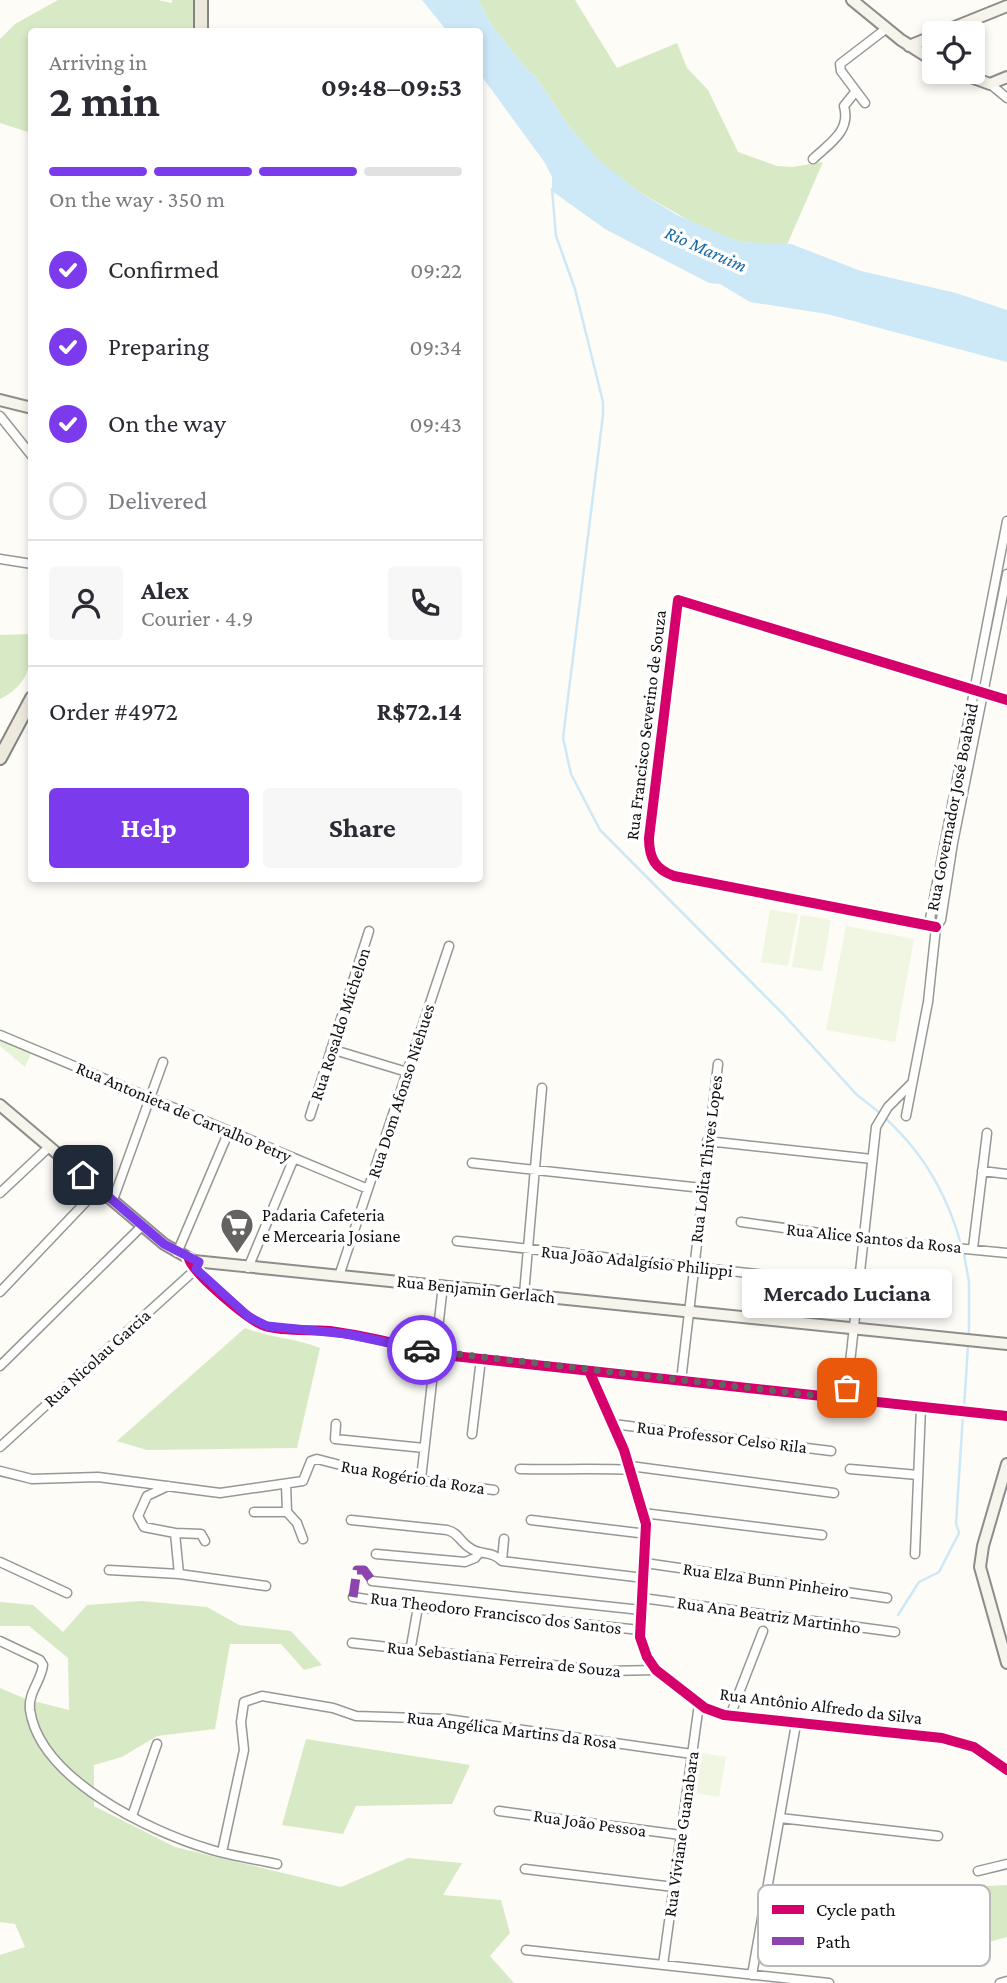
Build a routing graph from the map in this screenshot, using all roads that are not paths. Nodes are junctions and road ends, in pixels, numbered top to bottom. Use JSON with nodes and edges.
{"nodes":[{"id":1,"x":201,"y":0,"type":"edge"},
{"id":2,"x":857,"y":1,"type":"edge"},
{"id":3,"x":1007,"y":6,"type":"edge"},
{"id":4,"x":970,"y":21,"type":"edge"},
{"id":5,"x":201,"y":28,"type":"edge"},
{"id":6,"x":887,"y":28,"type":"junction"},
{"id":7,"x":922,"y":41,"type":"edge"},
{"id":8,"x":909,"y":46,"type":"junction"},
{"id":9,"x":922,"y":54,"type":"edge"},
{"id":10,"x":1007,"y":78,"type":"edge"},
{"id":11,"x":985,"y":82,"type":"edge"},
{"id":12,"x":990,"y":84,"type":"junction"},
{"id":13,"x":856,"y":91,"type":"junction"},
{"id":14,"x":1007,"y":98,"type":"edge"},
{"id":15,"x":864,"y":103,"type":"dead end"},
{"id":16,"x":813,"y":159,"type":"dead end"},
{"id":17,"x":0,"y":400,"type":"edge"},
{"id":18,"x":28,"y":407,"type":"edge"},
{"id":19,"x":0,"y":416,"type":"edge"},
{"id":20,"x":28,"y":451,"type":"edge"},
{"id":21,"x":1007,"y":521,"type":"edge"},
{"id":22,"x":0,"y":559,"type":"edge"},
{"id":23,"x":28,"y":563,"type":"edge"},
{"id":24,"x":1007,"y":574,"type":"edge"},
{"id":25,"x":994,"y":592,"type":"junction"},
{"id":26,"x":1003,"y":593,"type":"junction"},
{"id":27,"x":975,"y":690,"type":"junction"},
{"id":28,"x":985,"y":693,"type":"junction"},
{"id":29,"x":1007,"y":700,"type":"edge"},
{"id":30,"x":28,"y":706,"type":"edge"},
{"id":31,"x":0,"y":758,"type":"edge"},
{"id":32,"x":943,"y":841,"type":"junction"},
{"id":33,"x":953,"y":843,"type":"junction"},
{"id":34,"x":936,"y":927,"type":"junction"},
{"id":35,"x":369,"y":931,"type":"dead end"},
{"id":36,"x":449,"y":946,"type":"dead end"},
{"id":37,"x":0,"y":1035,"type":"edge"},
{"id":38,"x":331,"y":1049,"type":"junction"},
{"id":39,"x":163,"y":1062,"type":"dead end"},
{"id":40,"x":718,"y":1064,"type":"dead end"},
{"id":41,"x":407,"y":1072,"type":"junction"},
{"id":42,"x":911,"y":1084,"type":"junction"},
{"id":43,"x":542,"y":1088,"type":"dead end"},
{"id":44,"x":151,"y":1098,"type":"junction"},
{"id":45,"x":0,"y":1105,"type":"edge"},
{"id":46,"x":310,"y":1116,"type":"dead end"},
{"id":47,"x":906,"y":1116,"type":"dead end"},
{"id":48,"x":229,"y":1130,"type":"junction"},
{"id":49,"x":986,"y":1133,"type":"dead end"},
{"id":50,"x":707,"y":1141,"type":"junction"},
{"id":51,"x":50,"y":1147,"type":"junction"},
{"id":52,"x":294,"y":1158,"type":"junction"},
{"id":53,"x":872,"y":1159,"type":"junction"},
{"id":54,"x":472,"y":1163,"type":"dead end"},
{"id":55,"x":535,"y":1170,"type":"junction"},
{"id":56,"x":982,"y":1171,"type":"junction"},
{"id":57,"x":1007,"y":1174,"type":"edge"},
{"id":58,"x":99,"y":1188,"type":"junction"},
{"id":59,"x":702,"y":1188,"type":"junction"},
{"id":60,"x":368,"y":1189,"type":"junction"},
{"id":61,"x":0,"y":1193,"type":"edge"},
{"id":62,"x":113,"y":1200,"type":"junction"},
{"id":63,"x":741,"y":1222,"type":"dead end"},
{"id":64,"x":143,"y":1225,"type":"junction"},
{"id":65,"x":863,"y":1239,"type":"junction"},
{"id":66,"x":457,"y":1241,"type":"dead end"},
{"id":67,"x":973,"y":1248,"type":"junction"},
{"id":68,"x":528,"y":1249,"type":"junction"},
{"id":69,"x":177,"y":1253,"type":"junction"},
{"id":70,"x":1007,"y":1253,"type":"edge"},
{"id":71,"x":195,"y":1263,"type":"junction"},
{"id":72,"x":693,"y":1267,"type":"junction"},
{"id":73,"x":248,"y":1268,"type":"junction"},
{"id":74,"x":338,"y":1276,"type":"junction"},
{"id":75,"x":443,"y":1285,"type":"junction"},
{"id":76,"x":858,"y":1285,"type":"junction"},
{"id":77,"x":0,"y":1292,"type":"edge"},
{"id":78,"x":524,"y":1294,"type":"junction"},
{"id":79,"x":688,"y":1312,"type":"junction"},
{"id":80,"x":853,"y":1330,"type":"junction"},
{"id":81,"x":1007,"y":1344,"type":"edge"},
{"id":82,"x":435,"y":1354,"type":"junction"},
{"id":83,"x":481,"y":1359,"type":"junction"},
{"id":84,"x":0,"y":1366,"type":"edge"},
{"id":85,"x":589,"y":1371,"type":"junction"},
{"id":86,"x":681,"y":1381,"type":"junction"},
{"id":87,"x":846,"y":1399,"type":"junction"},
{"id":88,"x":921,"y":1407,"type":"junction"},
{"id":89,"x":1007,"y":1416,"type":"edge"},
{"id":90,"x":336,"y":1424,"type":"dead end"},
{"id":91,"x":613,"y":1424,"type":"junction"},
{"id":92,"x":472,"y":1434,"type":"dead end"},
{"id":93,"x":0,"y":1447,"type":"edge"},
{"id":94,"x":424,"y":1448,"type":"junction"},
{"id":95,"x":831,"y":1451,"type":"dead end"},
{"id":96,"x":1007,"y":1465,"type":"edge"},
{"id":97,"x":631,"y":1468,"type":"junction"},
{"id":98,"x":520,"y":1469,"type":"dead end"},
{"id":99,"x":850,"y":1469,"type":"dead end"},
{"id":100,"x":0,"y":1471,"type":"edge"},
{"id":101,"x":918,"y":1475,"type":"junction"},
{"id":102,"x":421,"y":1479,"type":"junction"},
{"id":103,"x":174,"y":1484,"type":"junction"},
{"id":104,"x":286,"y":1484,"type":"junction"},
{"id":105,"x":494,"y":1490,"type":"dead end"},
{"id":106,"x":834,"y":1493,"type":"dead end"},
{"id":107,"x":254,"y":1512,"type":"dead end"},
{"id":108,"x":287,"y":1512,"type":"junction"},
{"id":109,"x":643,"y":1513,"type":"junction"},
{"id":110,"x":351,"y":1520,"type":"dead end"},
{"id":111,"x":531,"y":1520,"type":"dead end"},
{"id":112,"x":175,"y":1533,"type":"junction"},
{"id":113,"x":647,"y":1534,"type":"junction"},
{"id":114,"x":822,"y":1535,"type":"dead end"},
{"id":115,"x":303,"y":1539,"type":"dead end"},
{"id":116,"x":504,"y":1539,"type":"dead end"},
{"id":117,"x":205,"y":1541,"type":"dead end"},
{"id":118,"x":376,"y":1553,"type":"dead end"},
{"id":119,"x":479,"y":1553,"type":"junction"},
{"id":120,"x":915,"y":1555,"type":"dead end"},
{"id":121,"x":502,"y":1561,"type":"junction"},
{"id":122,"x":0,"y":1562,"type":"edge"},
{"id":123,"x":645,"y":1563,"type":"junction"},
{"id":124,"x":108,"y":1570,"type":"dead end"},
{"id":125,"x":178,"y":1574,"type":"junction"},
{"id":126,"x":644,"y":1578,"type":"junction"},
{"id":127,"x":372,"y":1581,"type":"dead end"},
{"id":128,"x":267,"y":1586,"type":"dead end"},
{"id":129,"x":67,"y":1593,"type":"dead end"},
{"id":130,"x":353,"y":1597,"type":"dead end"},
{"id":131,"x":642,"y":1598,"type":"junction"},
{"id":132,"x":887,"y":1598,"type":"dead end"},
{"id":133,"x":418,"y":1607,"type":"junction"},
{"id":134,"x":641,"y":1610,"type":"junction"},
{"id":135,"x":640,"y":1630,"type":"junction"},
{"id":136,"x":763,"y":1630,"type":"dead end"},
{"id":137,"x":895,"y":1632,"type":"dead end"},
{"id":138,"x":0,"y":1641,"type":"edge"},
{"id":139,"x":352,"y":1643,"type":"dead end"},
{"id":140,"x":410,"y":1652,"type":"junction"},
{"id":141,"x":1007,"y":1663,"type":"edge"},
{"id":142,"x":656,"y":1670,"type":"junction"},
{"id":143,"x":699,"y":1704,"type":"junction"},
{"id":144,"x":730,"y":1716,"type":"junction"},
{"id":145,"x":796,"y":1724,"type":"junction"},
{"id":146,"x":157,"y":1744,"type":"dead end"},
{"id":147,"x":692,"y":1754,"type":"junction"},
{"id":148,"x":1007,"y":1770,"type":"edge"},
{"id":149,"x":499,"y":1811,"type":"dead end"},
{"id":150,"x":132,"y":1816,"type":"junction"},
{"id":151,"x":780,"y":1818,"type":"junction"},
{"id":152,"x":681,"y":1835,"type":"junction"},
{"id":153,"x":938,"y":1836,"type":"dead end"},
{"id":154,"x":222,"y":1852,"type":"junction"},
{"id":155,"x":277,"y":1864,"type":"dead end"},
{"id":156,"x":1007,"y":1864,"type":"edge"},
{"id":157,"x":525,"y":1869,"type":"dead end"},
{"id":158,"x":978,"y":1871,"type":"dead end"},
{"id":159,"x":768,"y":1885,"type":"edge"},
{"id":160,"x":674,"y":1887,"type":"junction"},
{"id":161,"x":758,"y":1941,"type":"edge"},
{"id":162,"x":526,"y":1950,"type":"dead end"},
{"id":163,"x":663,"y":1965,"type":"junction"},
{"id":164,"x":752,"y":1975,"type":"junction"},
{"id":165,"x":1007,"y":1980,"type":"edge"},
{"id":166,"x":829,"y":1983,"type":"edge"},
{"id":167,"x":1000,"y":1983,"type":"edge"}],
"edges":[{"from":1,"to":5,"type":"main road"},
{"from":2,"to":6,"type":"street"},
{"from":3,"to":4,"type":"street"},
{"from":6,"to":8,"type":"street"},
{"from":6,"to":13,"type":"street"},
{"from":7,"to":8,"type":"street"},
{"from":8,"to":9,"type":"street"},
{"from":10,"to":12,"type":"street"},
{"from":11,"to":12,"type":"street"},
{"from":12,"to":14,"type":"street"},
{"from":13,"to":15,"type":"street"},
{"from":13,"to":16,"type":"street"},
{"from":17,"to":18,"type":"street"},
{"from":19,"to":20,"type":"street"},
{"from":21,"to":25,"type":"street","name":"Rua Governador José Boabaid"},
{"from":22,"to":23,"type":"street"},
{"from":24,"to":26,"type":"street","name":"Rua Governador José Boabaid"},
{"from":25,"to":26,"type":"street"},
{"from":25,"to":27,"type":"street","name":"Rua Governador José Boabaid"},
{"from":26,"to":28,"type":"street","name":"Rua Governador José Boabaid"},
{"from":27,"to":28,"type":"street","name":"Rua Francisco Severino de Souza"},
{"from":27,"to":32,"type":"street","name":"Rua Governador José Boabaid"},
{"from":27,"to":34,"type":"street","name":"Rua Francisco Severino de Souza"},
{"from":28,"to":29,"type":"street","name":"Rua Francisco Severino de Souza"},
{"from":28,"to":33,"type":"street","name":"Rua Governador José Boabaid"},
{"from":30,"to":31,"type":"main road"},
{"from":32,"to":33,"type":"street"},
{"from":32,"to":34,"type":"street","name":"Rua Governador José Boabaid"},
{"from":33,"to":34,"type":"street","name":"Rua Governador José Boabaid"},
{"from":34,"to":42,"type":"street","name":"Rua Governador José Boabaid"},
{"from":35,"to":38,"type":"street","name":"Rua Rosaldo Michelon"},
{"from":36,"to":41,"type":"street","name":"Rua Dom Afonso Niehues"},
{"from":37,"to":44,"type":"street","name":"Rua Antonieta de Carvalho Petry"},
{"from":38,"to":41,"type":"street"},
{"from":38,"to":46,"type":"street","name":"Rua Rosaldo Michelon"},
{"from":39,"to":44,"type":"street"},
{"from":40,"to":50,"type":"street","name":"Rua Lolita Thives Lopes"},
{"from":41,"to":60,"type":"street","name":"Rua Dom Afonso Niehues"},
{"from":42,"to":47,"type":"street","name":"Rua Governador José Boabaid"},
{"from":42,"to":53,"type":"street"},
{"from":43,"to":55,"type":"street"},
{"from":44,"to":48,"type":"street","name":"Rua Antonieta de Carvalho Petry"},
{"from":44,"to":62,"type":"street"},
{"from":45,"to":51,"type":"street","name":"Rua Benjamin Gerlach"},
{"from":48,"to":52,"type":"street","name":"Rua Antonieta de Carvalho Petry"},
{"from":48,"to":69,"type":"street"},
{"from":49,"to":56,"type":"street"},
{"from":50,"to":53,"type":"street"},
{"from":50,"to":59,"type":"street","name":"Rua Lolita Thives Lopes"},
{"from":51,"to":58,"type":"street","name":"Rua Benjamin Gerlach"},
{"from":51,"to":61,"type":"street"},
{"from":52,"to":60,"type":"street","name":"Rua Antonieta de Carvalho Petry"},
{"from":52,"to":73,"type":"street"},
{"from":53,"to":65,"type":"street"},
{"from":54,"to":55,"type":"street"},
{"from":55,"to":59,"type":"street"},
{"from":55,"to":68,"type":"street"},
{"from":56,"to":57,"type":"street"},
{"from":56,"to":67,"type":"street"},
{"from":58,"to":62,"type":"street","name":"Rua Benjamin Gerlach"},
{"from":58,"to":77,"type":"street"},
{"from":59,"to":72,"type":"street","name":"Rua Lolita Thives Lopes"},
{"from":60,"to":74,"type":"street","name":"Rua Dom Afonso Niehues"},
{"from":62,"to":64,"type":"street","name":"Rua Benjamin Gerlach"},
{"from":63,"to":65,"type":"street","name":"Rua Alice Santos da Rosa"},
{"from":64,"to":69,"type":"street","name":"Rua Benjamin Gerlach"},
{"from":64,"to":84,"type":"street"},
{"from":65,"to":67,"type":"street","name":"Rua Alice Santos da Rosa"},
{"from":65,"to":76,"type":"street"},
{"from":66,"to":68,"type":"street","name":"Rua João Adalgísio Philippi"},
{"from":67,"to":70,"type":"street","name":"Rua Alice Santos da Rosa"},
{"from":68,"to":72,"type":"street","name":"Rua João Adalgísio Philippi"},
{"from":68,"to":78,"type":"street"},
{"from":69,"to":71,"type":"street","name":"Rua Benjamin Gerlach"},
{"from":71,"to":73,"type":"street","name":"Rua Benjamin Gerlach"},
{"from":71,"to":82,"type":"street"},
{"from":71,"to":93,"type":"street","name":"Rua Nicolau Garcia"},
{"from":72,"to":76,"type":"street","name":"Rua João Adalgísio Philippi"},
{"from":72,"to":79,"type":"street","name":"Rua Lolita Thives Lopes"},
{"from":73,"to":74,"type":"street","name":"Rua Benjamin Gerlach"},
{"from":74,"to":75,"type":"street","name":"Rua Benjamin Gerlach"},
{"from":75,"to":78,"type":"street","name":"Rua Benjamin Gerlach"},
{"from":75,"to":82,"type":"street"},
{"from":76,"to":80,"type":"street"},
{"from":78,"to":79,"type":"street","name":"Rua Benjamin Gerlach"},
{"from":79,"to":80,"type":"street","name":"Rua Benjamin Gerlach"},
{"from":79,"to":86,"type":"street","name":"Rua Lolita Thives Lopes"},
{"from":80,"to":81,"type":"street","name":"Rua Benjamin Gerlach"},
{"from":80,"to":87,"type":"street"},
{"from":82,"to":83,"type":"street"},
{"from":82,"to":94,"type":"street"},
{"from":83,"to":85,"type":"street"},
{"from":83,"to":92,"type":"street"},
{"from":85,"to":86,"type":"street"},
{"from":85,"to":91,"type":"street","name":"Rua Antônio Alfredo da Silva"},
{"from":86,"to":87,"type":"street"},
{"from":87,"to":88,"type":"street"},
{"from":88,"to":89,"type":"street"},
{"from":88,"to":101,"type":"street"},
{"from":90,"to":94,"type":"street"},
{"from":91,"to":95,"type":"street","name":"Rua Professor Celso Rila"},
{"from":91,"to":97,"type":"street","name":"Rua Antônio Alfredo da Silva"},
{"from":94,"to":102,"type":"street"},
{"from":96,"to":141,"type":"street"},
{"from":97,"to":98,"type":"street"},
{"from":97,"to":106,"type":"street"},
{"from":97,"to":109,"type":"street","name":"Rua Antônio Alfredo da Silva"},
{"from":99,"to":101,"type":"street"},
{"from":100,"to":103,"type":"street"},
{"from":101,"to":120,"type":"street"},
{"from":102,"to":104,"type":"street","name":"Rua Rogério da Roza"},
{"from":102,"to":105,"type":"street","name":"Rua Rogério da Roza"},
{"from":103,"to":104,"type":"street"},
{"from":103,"to":112,"type":"street"},
{"from":104,"to":108,"type":"street"},
{"from":107,"to":108,"type":"street"},
{"from":108,"to":115,"type":"street"},
{"from":109,"to":113,"type":"street","name":"Rua Antônio Alfredo da Silva"},
{"from":109,"to":114,"type":"street"},
{"from":110,"to":119,"type":"street"},
{"from":111,"to":113,"type":"street"},
{"from":112,"to":117,"type":"street"},
{"from":112,"to":125,"type":"street"},
{"from":113,"to":123,"type":"street","name":"Rua Antônio Alfredo da Silva"},
{"from":116,"to":121,"type":"street"},
{"from":118,"to":119,"type":"street"},
{"from":119,"to":121,"type":"street"},
{"from":121,"to":126,"type":"street"},
{"from":122,"to":129,"type":"street"},
{"from":123,"to":126,"type":"street","name":"Rua Antônio Alfredo da Silva"},
{"from":123,"to":132,"type":"street","name":"Rua Elza Bunn Pinheiro"},
{"from":124,"to":125,"type":"street"},
{"from":125,"to":128,"type":"street"},
{"from":126,"to":131,"type":"street","name":"Rua Antônio Alfredo da Silva"},
{"from":127,"to":134,"type":"street"},
{"from":130,"to":133,"type":"street","name":"Rua Theodoro Francisco dos Santos"},
{"from":131,"to":134,"type":"street","name":"Rua Antônio Alfredo da Silva"},
{"from":131,"to":137,"type":"street","name":"Rua Ana Beatriz Martinho"},
{"from":133,"to":135,"type":"street","name":"Rua Theodoro Francisco dos Santos"},
{"from":133,"to":140,"type":"street"},
{"from":134,"to":135,"type":"street","name":"Rua Antônio Alfredo da Silva"},
{"from":135,"to":142,"type":"street","name":"Rua Antônio Alfredo da Silva"},
{"from":136,"to":144,"type":"street"},
{"from":138,"to":150,"type":"street"},
{"from":139,"to":140,"type":"street","name":"Rua Sebastiana Ferreira de Souza"},
{"from":140,"to":142,"type":"street","name":"Rua Sebastiana Ferreira de Souza"},
{"from":142,"to":143,"type":"street","name":"Rua Antônio Alfredo da Silva"},
{"from":143,"to":144,"type":"street","name":"Rua Antônio Alfredo da Silva"},
{"from":143,"to":147,"type":"street","name":"Rua Viviane Guanabara"},
{"from":144,"to":145,"type":"street","name":"Rua Antônio Alfredo da Silva"},
{"from":145,"to":148,"type":"street","name":"Rua Antônio Alfredo da Silva"},
{"from":145,"to":151,"type":"street"},
{"from":146,"to":150,"type":"street"},
{"from":147,"to":152,"type":"street","name":"Rua Viviane Guanabara"},
{"from":147,"to":154,"type":"street","name":"Rua Angélica Martins da Rosa"},
{"from":149,"to":152,"type":"street","name":"Rua João Pessoa"},
{"from":150,"to":154,"type":"street"},
{"from":151,"to":153,"type":"street"},
{"from":151,"to":159,"type":"street"},
{"from":152,"to":160,"type":"street","name":"Rua Viviane Guanabara"},
{"from":154,"to":155,"type":"street"},
{"from":156,"to":158,"type":"street"},
{"from":157,"to":160,"type":"street"},
{"from":160,"to":163,"type":"street","name":"Rua Viviane Guanabara"},
{"from":161,"to":164,"type":"street"},
{"from":162,"to":163,"type":"street"},
{"from":163,"to":164,"type":"street"},
{"from":164,"to":166,"type":"street"},
{"from":165,"to":167,"type":"street"}]}
